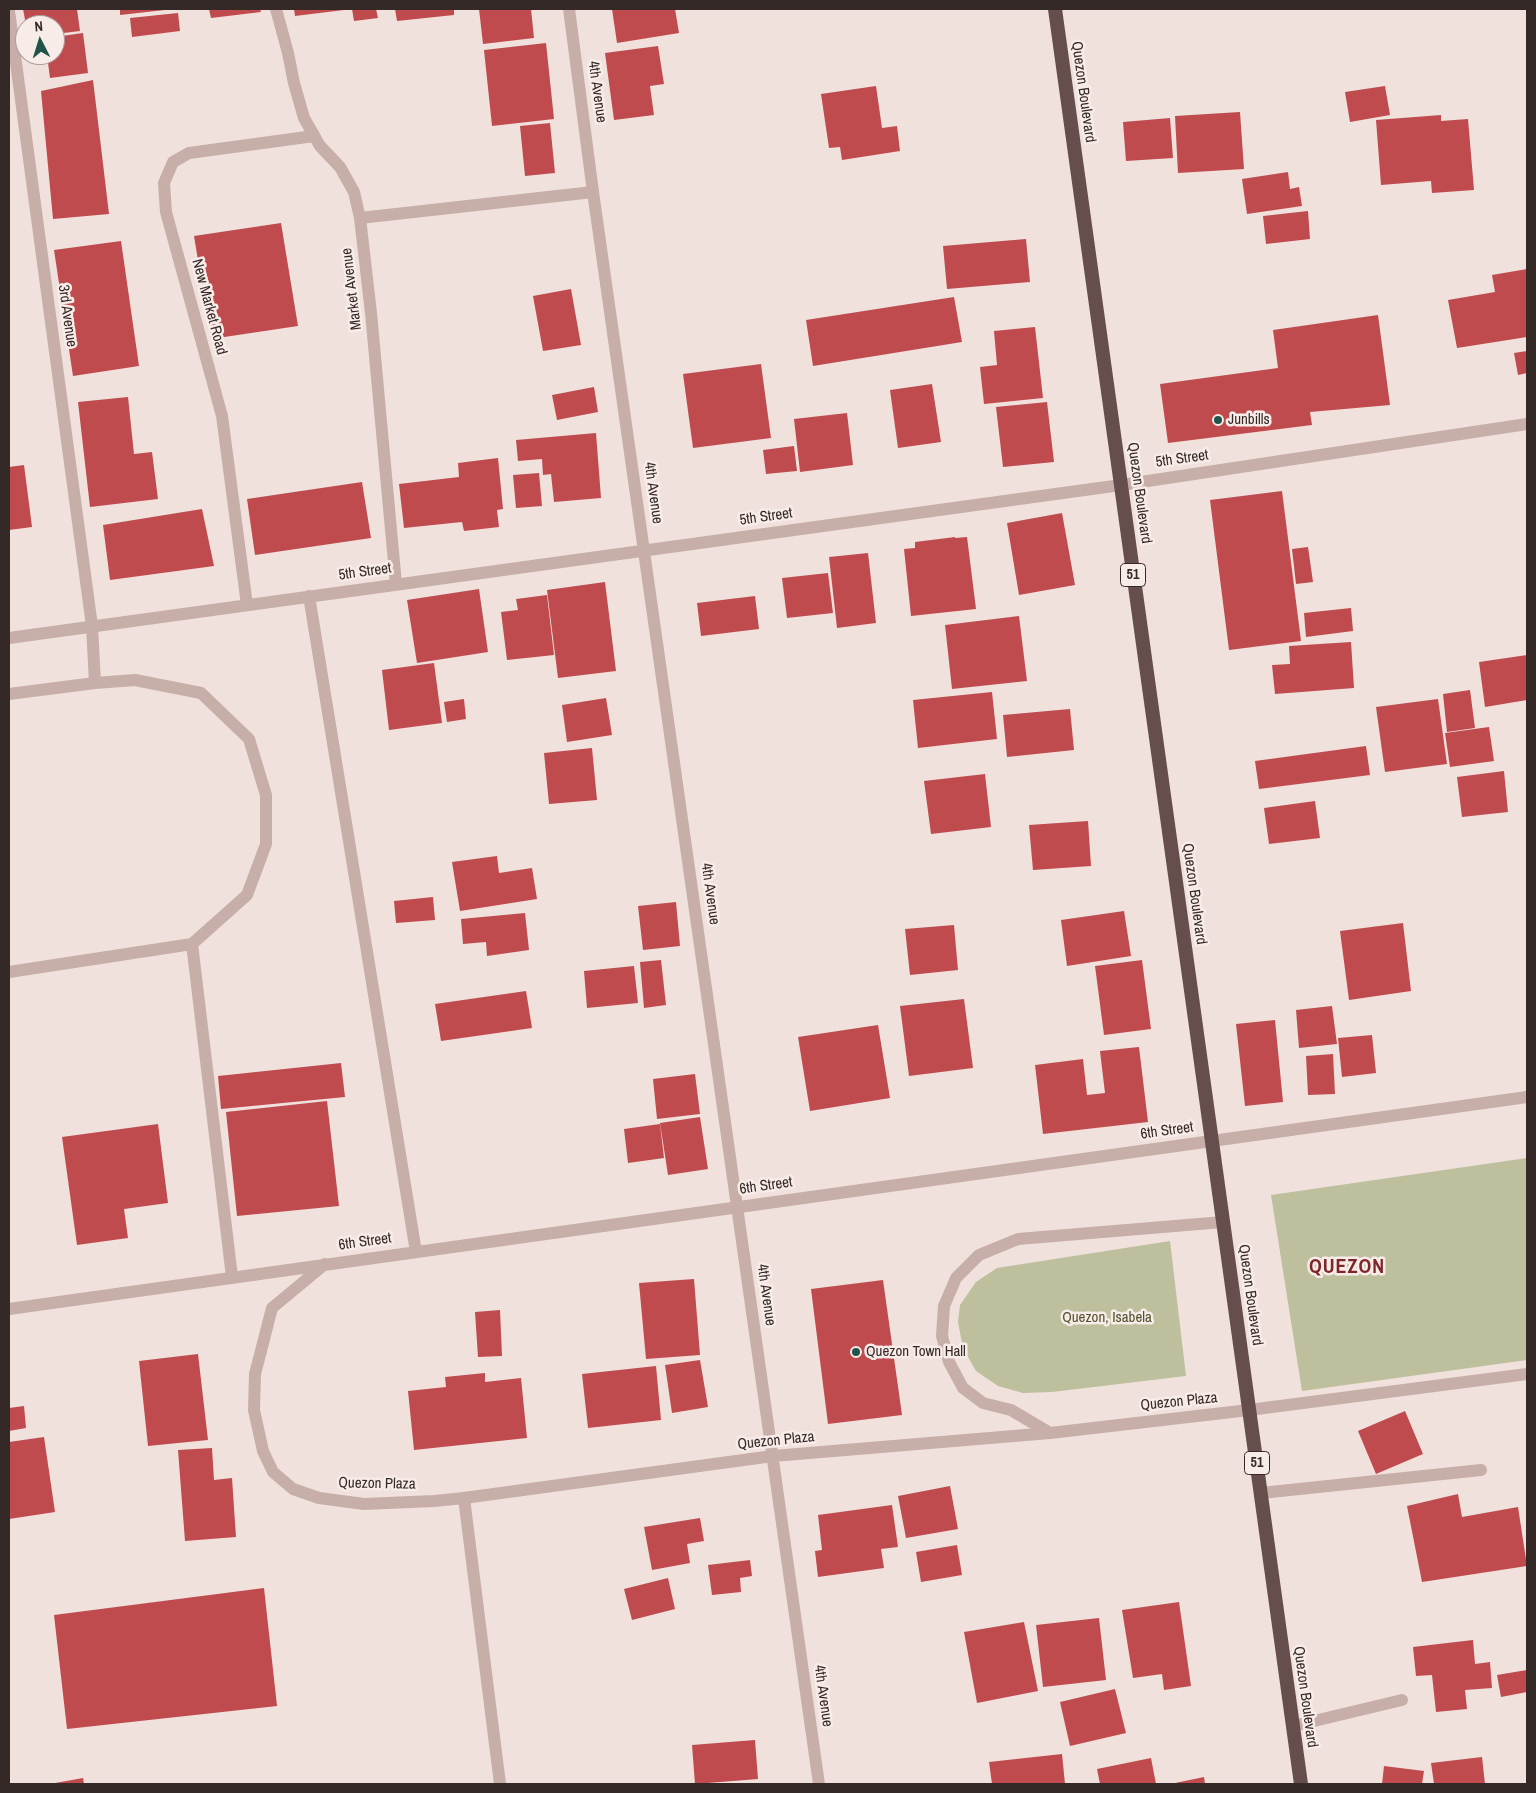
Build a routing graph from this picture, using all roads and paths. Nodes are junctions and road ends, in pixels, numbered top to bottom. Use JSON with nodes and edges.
{"nodes":[{"id":1,"x":276,"y":9,"type":"edge"},
{"id":2,"x":569,"y":9,"type":"edge"},
{"id":3,"x":1055,"y":9,"type":"edge"},
{"id":4,"x":9,"y":11,"type":"edge"},
{"id":5,"x":314,"y":136,"type":"junction"},
{"id":6,"x":594,"y":192,"type":"junction"},
{"id":7,"x":360,"y":218,"type":"junction"},
{"id":8,"x":1527,"y":424,"type":"edge"},
{"id":9,"x":1121,"y":485,"type":"junction"},
{"id":10,"x":645,"y":550,"type":"junction"},
{"id":11,"x":396,"y":584,"type":"junction"},
{"id":12,"x":309,"y":596,"type":"junction"},
{"id":13,"x":246,"y":604,"type":"junction"},
{"id":14,"x":92,"y":626,"type":"junction"},
{"id":15,"x":9,"y":638,"type":"edge"},
{"id":16,"x":95,"y":683,"type":"junction"},
{"id":17,"x":9,"y":694,"type":"edge"},
{"id":18,"x":192,"y":944,"type":"junction"},
{"id":19,"x":9,"y":972,"type":"edge"},
{"id":20,"x":1527,"y":1097,"type":"edge"},
{"id":21,"x":1212,"y":1141,"type":"junction"},
{"id":22,"x":738,"y":1207,"type":"junction"},
{"id":23,"x":1223,"y":1222,"type":"junction"},
{"id":24,"x":416,"y":1252,"type":"junction"},
{"id":25,"x":325,"y":1264,"type":"junction"},
{"id":26,"x":232,"y":1278,"type":"junction"},
{"id":27,"x":9,"y":1309,"type":"edge"},
{"id":28,"x":1527,"y":1374,"type":"edge"},
{"id":29,"x":1249,"y":1410,"type":"junction"},
{"id":30,"x":1050,"y":1433,"type":"junction"},
{"id":31,"x":773,"y":1456,"type":"junction"},
{"id":32,"x":1481,"y":1470,"type":"dead end"},
{"id":33,"x":1261,"y":1494,"type":"junction"},
{"id":34,"x":464,"y":1498,"type":"junction"},
{"id":35,"x":1402,"y":1700,"type":"dead end"},
{"id":36,"x":1293,"y":1726,"type":"junction"},
{"id":37,"x":500,"y":1784,"type":"edge"},
{"id":38,"x":819,"y":1784,"type":"edge"},
{"id":39,"x":1301,"y":1784,"type":"edge"}],
"edges":[{"from":1,"to":5,"type":"street","name":"Market Avenue"},
{"from":2,"to":6,"type":"street","name":"4th Avenue"},
{"from":3,"to":9,"type":"highway","name":"Quezon Boulevard","number":"51"},
{"from":4,"to":14,"type":"street","name":"3rd Avenue"},
{"from":5,"to":7,"type":"street","name":"Market Avenue"},
{"from":5,"to":13,"type":"street","name":"New Market Road"},
{"from":6,"to":7,"type":"street"},
{"from":6,"to":10,"type":"street","name":"4th Avenue"},
{"from":7,"to":11,"type":"street","name":"Market Avenue"},
{"from":8,"to":9,"type":"street","name":"5th Street"},
{"from":9,"to":10,"type":"street","name":"5th Street"},
{"from":9,"to":21,"type":"highway","name":"Quezon Boulevard","number":"51"},
{"from":10,"to":11,"type":"street","name":"5th Street"},
{"from":10,"to":22,"type":"street","name":"4th Avenue"},
{"from":11,"to":12,"type":"street","name":"5th Street"},
{"from":12,"to":13,"type":"street","name":"5th Street"},
{"from":12,"to":24,"type":"street"},
{"from":13,"to":14,"type":"street","name":"5th Street"},
{"from":14,"to":15,"type":"street","name":"5th Street"},
{"from":14,"to":16,"type":"street","name":"3rd Avenue"},
{"from":16,"to":17,"type":"street"},
{"from":16,"to":18,"type":"street"},
{"from":18,"to":19,"type":"street"},
{"from":18,"to":26,"type":"street"},
{"from":20,"to":21,"type":"street","name":"6th Street"},
{"from":21,"to":22,"type":"street","name":"6th Street"},
{"from":21,"to":23,"type":"highway","name":"Quezon Boulevard","number":"51"},
{"from":22,"to":24,"type":"street","name":"6th Street"},
{"from":22,"to":31,"type":"street","name":"4th Avenue"},
{"from":23,"to":29,"type":"highway","name":"Quezon Boulevard","number":"51"},
{"from":23,"to":30,"type":"street"},
{"from":24,"to":25,"type":"street","name":"6th Street"},
{"from":25,"to":26,"type":"street","name":"6th Street"},
{"from":25,"to":34,"type":"street","name":"Quezon Plaza"},
{"from":26,"to":27,"type":"street","name":"6th Street"},
{"from":28,"to":29,"type":"street","name":"Quezon Plaza"},
{"from":29,"to":30,"type":"street","name":"Quezon Plaza"},
{"from":29,"to":33,"type":"highway","name":"Quezon Boulevard","number":"51"},
{"from":30,"to":31,"type":"street","name":"Quezon Plaza"},
{"from":31,"to":34,"type":"street","name":"Quezon Plaza"},
{"from":31,"to":38,"type":"street","name":"4th Avenue"},
{"from":32,"to":33,"type":"street"},
{"from":33,"to":36,"type":"highway","name":"Quezon Boulevard","number":"51"},
{"from":34,"to":37,"type":"street"},
{"from":35,"to":36,"type":"street"},
{"from":36,"to":39,"type":"highway","name":"Quezon Boulevard","number":"51"}]}
